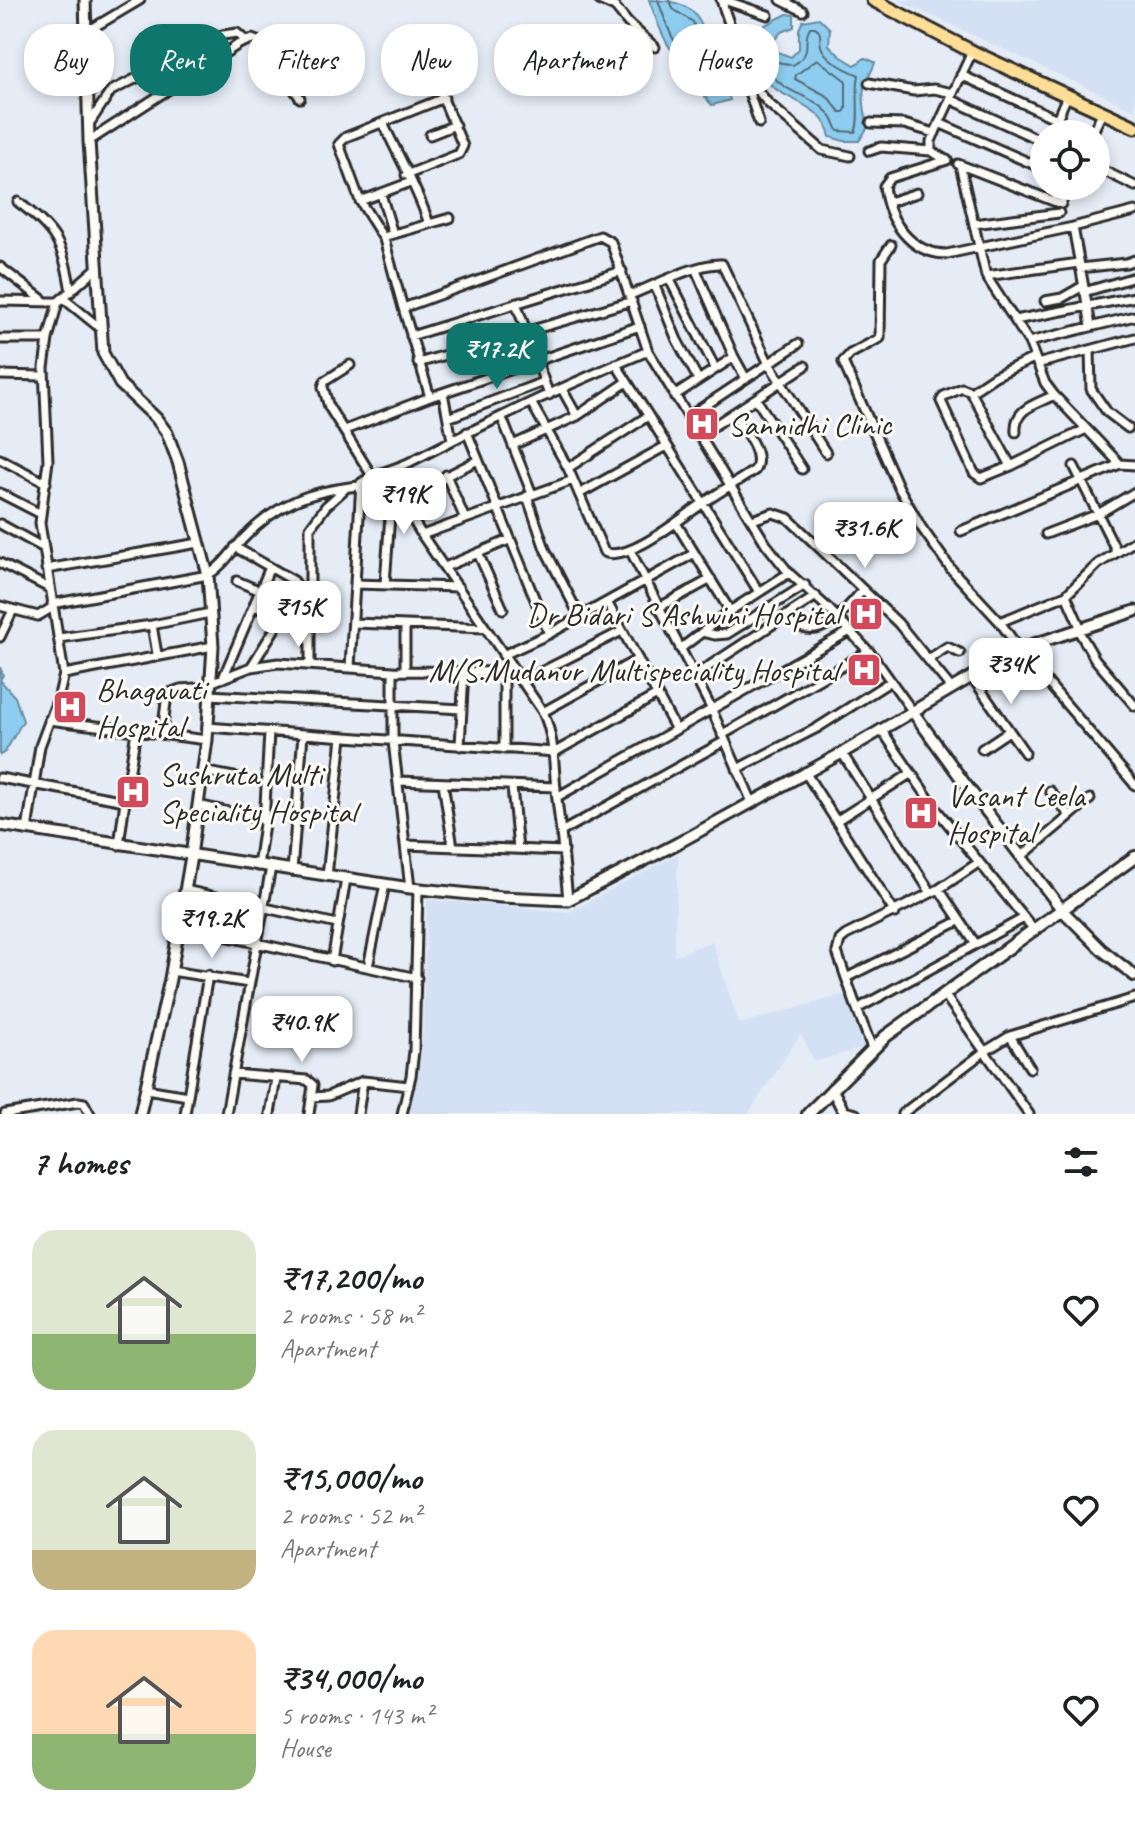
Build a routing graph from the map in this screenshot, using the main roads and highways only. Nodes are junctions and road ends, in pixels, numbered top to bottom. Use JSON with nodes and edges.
{"nodes":[{"id":1,"x":873,"y":0,"type":"edge"},
{"id":2,"x":1135,"y":127,"type":"edge"},
{"id":3,"x":1135,"y":857,"type":"edge"},
{"id":4,"x":808,"y":1114,"type":"edge"}],
"edges":[{"from":1,"to":2,"type":"main road"},
{"from":3,"to":4,"type":"main road"}]}
